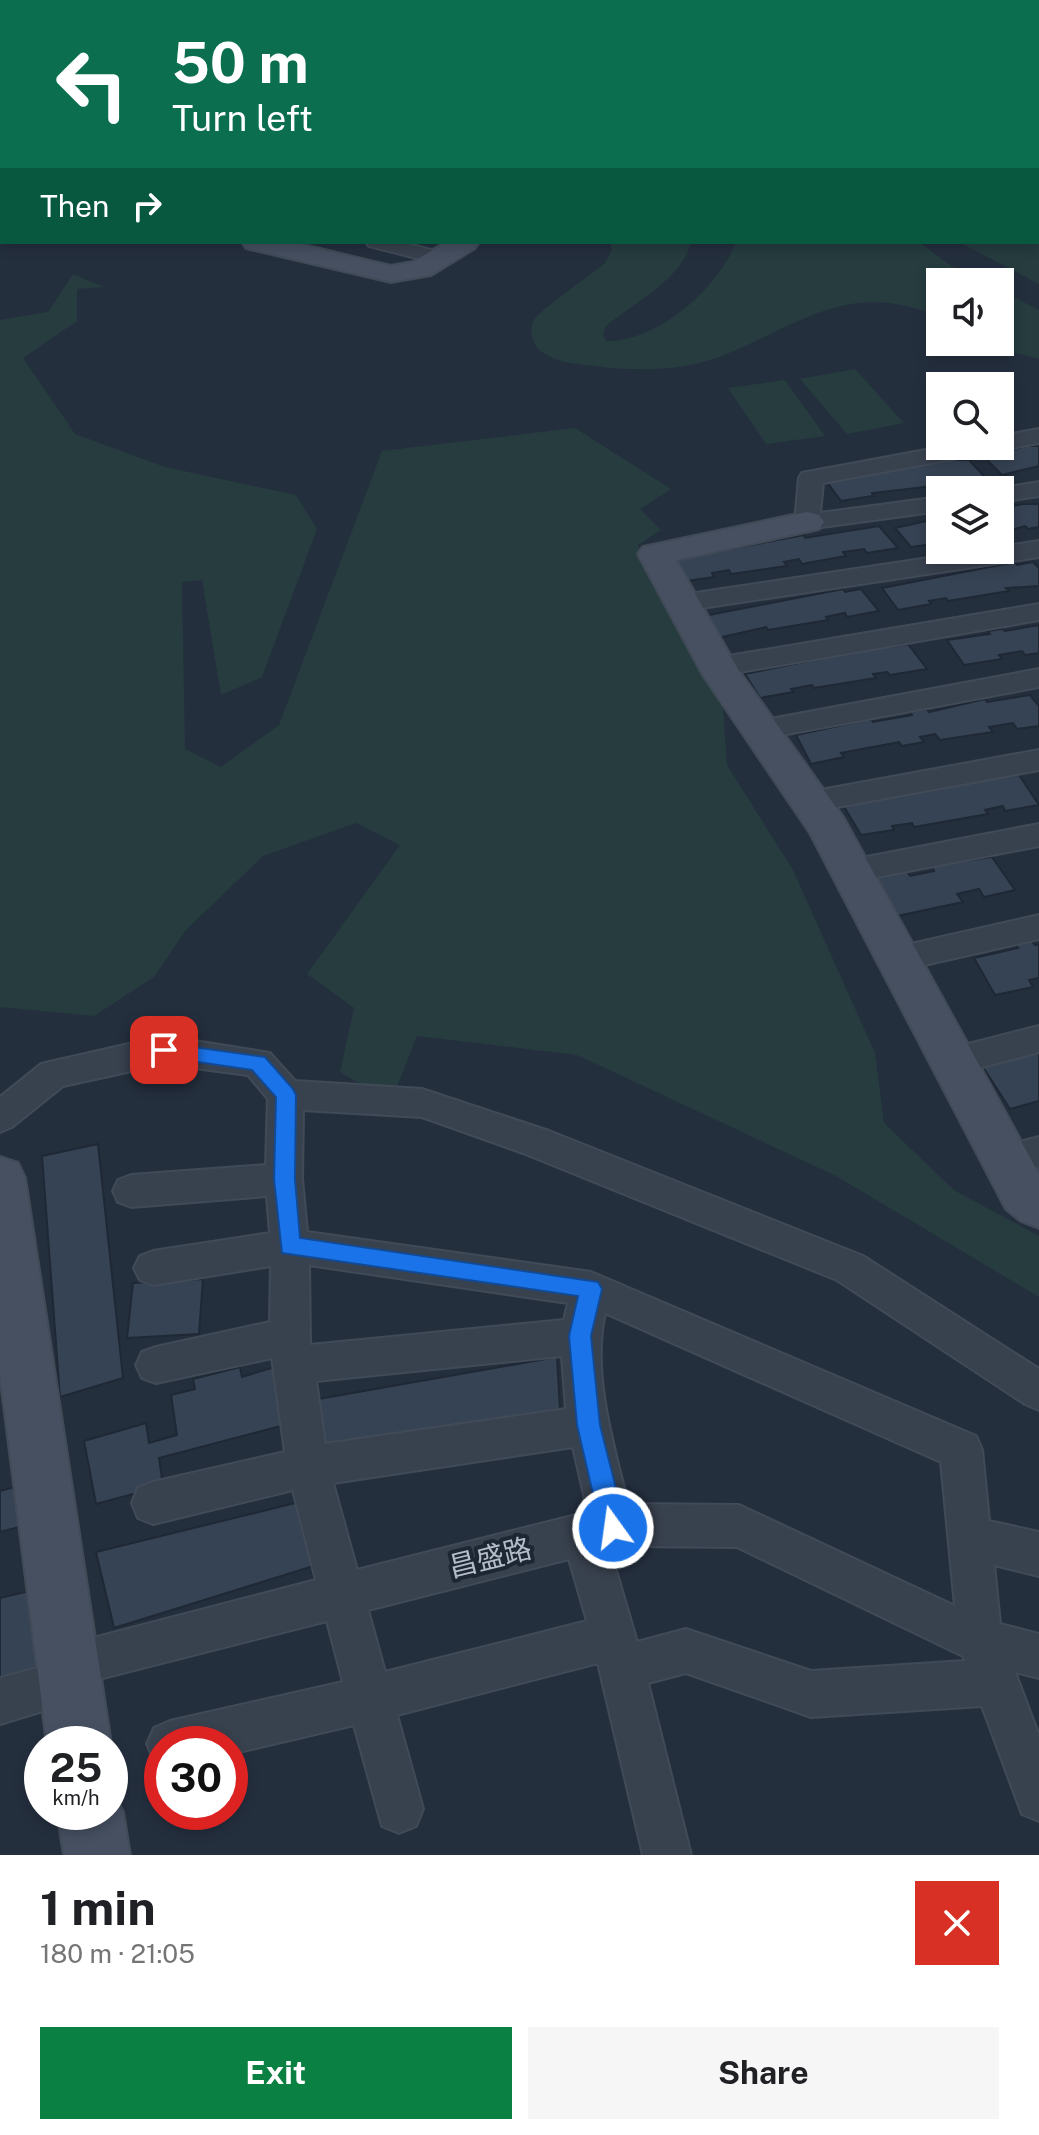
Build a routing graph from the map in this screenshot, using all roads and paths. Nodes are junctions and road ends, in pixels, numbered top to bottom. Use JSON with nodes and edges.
{"nodes":[{"id":1,"x":264,"y":244,"type":"edge"},
{"id":2,"x":384,"y":244,"type":"edge"},
{"id":3,"x":462,"y":244,"type":"edge"},
{"id":4,"x":440,"y":258,"type":"junction"},
{"id":5,"x":1039,"y":436,"type":"edge"},
{"id":6,"x":1014,"y":440,"type":"edge"},
{"id":7,"x":926,"y":457,"type":"edge"},
{"id":8,"x":1039,"y":489,"type":"edge"},
{"id":9,"x":1014,"y":493,"type":"edge"},
{"id":10,"x":926,"y":506,"type":"edge"},
{"id":11,"x":807,"y":522,"type":"junction"},
{"id":12,"x":1039,"y":549,"type":"edge"},
{"id":13,"x":682,"y":603,"type":"junction"},
{"id":14,"x":1039,"y":612,"type":"edge"},
{"id":15,"x":717,"y":667,"type":"junction"},
{"id":16,"x":1039,"y":678,"type":"edge"},
{"id":17,"x":760,"y":730,"type":"junction"},
{"id":18,"x":1039,"y":760,"type":"edge"},
{"id":19,"x":810,"y":802,"type":"junction"},
{"id":20,"x":1039,"y":835,"type":"edge"},
{"id":21,"x":851,"y":871,"type":"junction"},
{"id":22,"x":1039,"y":927,"type":"edge"},
{"id":23,"x":898,"y":959,"type":"junction"},
{"id":24,"x":1039,"y":1039,"type":"edge"},
{"id":25,"x":953,"y":1061,"type":"junction"},
{"id":26,"x":286,"y":1095,"type":"junction"},
{"id":27,"x":0,"y":1117,"type":"edge"},
{"id":28,"x":1023,"y":1156,"type":"edge"},
{"id":29,"x":0,"y":1178,"type":"edge"},
{"id":30,"x":284,"y":1179,"type":"junction"},
{"id":31,"x":131,"y":1191,"type":"dead end"},
{"id":32,"x":1039,"y":1206,"type":"edge"},
{"id":33,"x":290,"y":1246,"type":"junction"},
{"id":34,"x":153,"y":1268,"type":"dead end"},
{"id":35,"x":591,"y":1289,"type":"junction"},
{"id":36,"x":580,"y":1336,"type":"junction"},
{"id":37,"x":292,"y":1350,"type":"junction"},
{"id":38,"x":156,"y":1365,"type":"dead end"},
{"id":39,"x":1039,"y":1391,"type":"edge"},
{"id":40,"x":15,"y":1400,"type":"edge"},
{"id":41,"x":588,"y":1425,"type":"junction"},
{"id":42,"x":308,"y":1467,"type":"junction"},
{"id":43,"x":153,"y":1503,"type":"dead end"},
{"id":44,"x":598,"y":1531,"type":"junction"},
{"id":45,"x":970,"y":1538,"type":"junction"},
{"id":46,"x":1039,"y":1554,"type":"edge"},
{"id":47,"x":343,"y":1595,"type":"junction"},
{"id":48,"x":980,"y":1641,"type":"junction"},
{"id":49,"x":618,"y":1652,"type":"junction"},
{"id":50,"x":1039,"y":1656,"type":"edge"},
{"id":51,"x":68,"y":1674,"type":"junction"},
{"id":52,"x":996,"y":1682,"type":"junction"},
{"id":53,"x":370,"y":1699,"type":"junction"},
{"id":54,"x":0,"y":1701,"type":"edge"},
{"id":55,"x":76,"y":1726,"type":"edge"},
{"id":56,"x":248,"y":1726,"type":"edge"},
{"id":57,"x":1038,"y":1793,"type":"edge"},
{"id":58,"x":399,"y":1809,"type":"dead end"},
{"id":59,"x":93,"y":1830,"type":"edge"},
{"id":60,"x":97,"y":1855,"type":"edge"},
{"id":61,"x":667,"y":1855,"type":"edge"}],
"edges":[{"from":1,"to":4,"type":"street"},
{"from":2,"to":4,"type":"street"},
{"from":3,"to":4,"type":"street"},
{"from":5,"to":6,"type":"street"},
{"from":7,"to":11,"type":"street"},
{"from":8,"to":9,"type":"street"},
{"from":10,"to":11,"type":"street"},
{"from":11,"to":13,"type":"street"},
{"from":12,"to":13,"type":"street"},
{"from":13,"to":15,"type":"street"},
{"from":14,"to":15,"type":"street"},
{"from":15,"to":17,"type":"street"},
{"from":16,"to":17,"type":"street"},
{"from":17,"to":19,"type":"street"},
{"from":18,"to":19,"type":"street"},
{"from":19,"to":21,"type":"street"},
{"from":20,"to":21,"type":"street"},
{"from":21,"to":23,"type":"street"},
{"from":22,"to":23,"type":"street"},
{"from":23,"to":25,"type":"street"},
{"from":24,"to":25,"type":"street"},
{"from":25,"to":28,"type":"street"},
{"from":26,"to":27,"type":"street"},
{"from":26,"to":30,"type":"street"},
{"from":26,"to":39,"type":"street"},
{"from":28,"to":32,"type":"street"},
{"from":29,"to":40,"type":"street"},
{"from":30,"to":31,"type":"street"},
{"from":30,"to":33,"type":"street"},
{"from":33,"to":34,"type":"street"},
{"from":33,"to":35,"type":"street"},
{"from":33,"to":37,"type":"street"},
{"from":35,"to":36,"type":"street"},
{"from":35,"to":45,"type":"street"},
{"from":36,"to":37,"type":"street"},
{"from":36,"to":41,"type":"street"},
{"from":37,"to":38,"type":"street"},
{"from":37,"to":42,"type":"street"},
{"from":40,"to":51,"type":"street"},
{"from":41,"to":42,"type":"street"},
{"from":41,"to":44,"type":"street"},
{"from":42,"to":43,"type":"street"},
{"from":42,"to":47,"type":"street"},
{"from":44,"to":47,"type":"street","name":"昌盛路"},
{"from":44,"to":48,"type":"street","name":"昌盛路"},
{"from":44,"to":49,"type":"street"},
{"from":45,"to":46,"type":"street"},
{"from":45,"to":48,"type":"street"},
{"from":47,"to":51,"type":"street","name":"昌盛路"},
{"from":47,"to":53,"type":"street"},
{"from":48,"to":50,"type":"street","name":"昌盛路"},
{"from":48,"to":52,"type":"street"},
{"from":49,"to":52,"type":"street"},
{"from":49,"to":53,"type":"street"},
{"from":49,"to":61,"type":"street"},
{"from":51,"to":54,"type":"street","name":"昌盛路"},
{"from":51,"to":55,"type":"street"},
{"from":52,"to":57,"type":"street"},
{"from":53,"to":56,"type":"street"},
{"from":53,"to":58,"type":"street"},
{"from":59,"to":60,"type":"street"}]}
